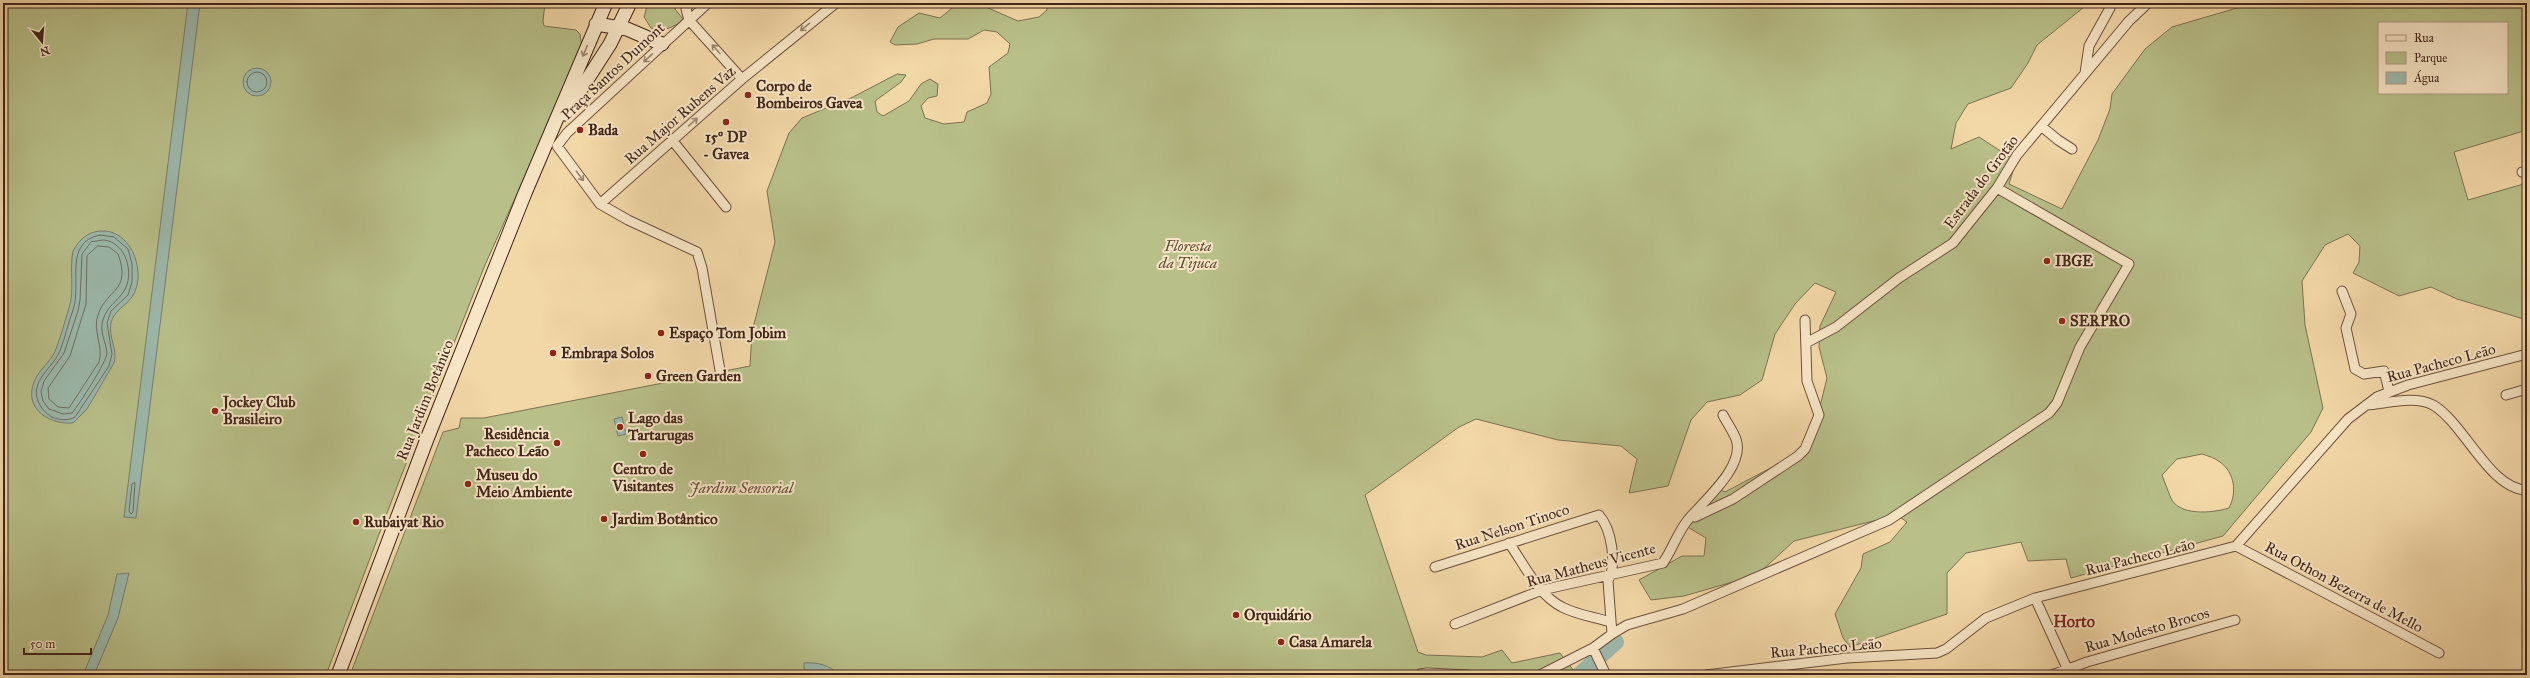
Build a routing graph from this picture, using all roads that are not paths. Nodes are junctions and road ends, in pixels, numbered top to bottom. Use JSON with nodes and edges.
{"nodes":[{"id":1,"x":606,"y":3,"type":"edge"},
{"id":2,"x":630,"y":3,"type":"edge"},
{"id":3,"x":689,"y":3,"type":"edge"},
{"id":4,"x":708,"y":3,"type":"edge"},
{"id":5,"x":836,"y":3,"type":"edge"},
{"id":6,"x":2148,"y":3,"type":"edge"},
{"id":7,"x":2110,"y":8,"type":"dead end"},
{"id":8,"x":689,"y":20,"type":"junction"},
{"id":9,"x":596,"y":24,"type":"junction"},
{"id":10,"x":618,"y":27,"type":"junction"},
{"id":11,"x":662,"y":44,"type":"junction"},
{"id":12,"x":2085,"y":73,"type":"junction"},
{"id":13,"x":742,"y":79,"type":"junction"},
{"id":14,"x":2042,"y":126,"type":"junction"},
{"id":15,"x":672,"y":140,"type":"junction"},
{"id":16,"x":553,"y":142,"type":"junction"},
{"id":17,"x":2072,"y":149,"type":"dead end"},
{"id":18,"x":1997,"y":188,"type":"junction"},
{"id":19,"x":600,"y":204,"type":"junction"},
{"id":20,"x":726,"y":207,"type":"dead end"},
{"id":21,"x":2342,"y":291,"type":"dead end"},
{"id":22,"x":1805,"y":320,"type":"dead end"},
{"id":23,"x":1806,"y":343,"type":"junction"},
{"id":24,"x":2527,"y":354,"type":"edge"},
{"id":25,"x":721,"y":376,"type":"dead end"},
{"id":26,"x":2527,"y":389,"type":"edge"},
{"id":27,"x":2389,"y":390,"type":"junction"},
{"id":28,"x":2506,"y":395,"type":"dead end"},
{"id":29,"x":2364,"y":405,"type":"junction"},
{"id":30,"x":1723,"y":415,"type":"dead end"},
{"id":31,"x":2527,"y":490,"type":"edge"},
{"id":32,"x":1688,"y":520,"type":"junction"},
{"id":33,"x":1509,"y":543,"type":"junction"},
{"id":34,"x":2236,"y":546,"type":"junction"},
{"id":35,"x":1435,"y":567,"type":"dead end"},
{"id":36,"x":1611,"y":574,"type":"junction"},
{"id":37,"x":1542,"y":590,"type":"junction"},
{"id":38,"x":2035,"y":598,"type":"junction"},
{"id":39,"x":2235,"y":620,"type":"dead end"},
{"id":40,"x":1610,"y":622,"type":"junction"},
{"id":41,"x":1455,"y":624,"type":"dead end"},
{"id":42,"x":1612,"y":634,"type":"junction"},
{"id":43,"x":1593,"y":648,"type":"junction"},
{"id":44,"x":2439,"y":654,"type":"dead end"},
{"id":45,"x":2067,"y":668,"type":"junction"},
{"id":46,"x":1746,"y":673,"type":"edge"},
{"id":47,"x":1420,"y":674,"type":"edge"},
{"id":48,"x":338,"y":675,"type":"edge"},
{"id":49,"x":1468,"y":675,"type":"edge"},
{"id":50,"x":1540,"y":675,"type":"edge"},
{"id":51,"x":1606,"y":675,"type":"edge"},
{"id":52,"x":1706,"y":675,"type":"edge"},
{"id":53,"x":2052,"y":675,"type":"edge"}],
"edges":[{"from":1,"to":9,"type":"main road","name":"Rua Jardim Botânico"},
{"from":2,"to":10,"type":"main road","name":"Rua Jardim Botânico"},
{"from":3,"to":8,"type":"street"},
{"from":4,"to":8,"type":"street","name":"Praça Santos Dumont"},
{"from":5,"to":13,"type":"street","name":"Rua Major Rubens Vaz","one_way":true},
{"from":6,"to":12,"type":"street","name":"Estrada do Grotão"},
{"from":7,"to":12,"type":"street"},
{"from":8,"to":11,"type":"street","name":"Praça Santos Dumont"},
{"from":13,"to":8,"type":"street","one_way":true},
{"from":9,"to":10,"type":"main road"},
{"from":9,"to":16,"type":"main road","name":"Rua Jardim Botânico","one_way":true},
{"from":10,"to":11,"type":"main road"},
{"from":10,"to":16,"type":"main road","name":"Rua Jardim Botânico"},
{"from":11,"to":16,"type":"street","name":"Praça Santos Dumont","one_way":true},
{"from":12,"to":14,"type":"street","name":"Estrada do Grotão"},
{"from":15,"to":13,"type":"street","name":"Rua Major Rubens Vaz","one_way":true},
{"from":14,"to":17,"type":"street"},
{"from":14,"to":18,"type":"street","name":"Estrada do Grotão"},
{"from":15,"to":19,"type":"street","name":"Rua Major Rubens Vaz"},
{"from":15,"to":20,"type":"street"},
{"from":16,"to":19,"type":"street","one_way":true},
{"from":16,"to":48,"type":"main road","name":"Rua Jardim Botânico"},
{"from":18,"to":23,"type":"street","name":"Estrada do Grotão"},
{"from":18,"to":42,"type":"street"},
{"from":19,"to":25,"type":"street"},
{"from":21,"to":27,"type":"street"},
{"from":22,"to":23,"type":"street"},
{"from":23,"to":32,"type":"street"},
{"from":24,"to":27,"type":"street","name":"Rua Pacheco Leão"},
{"from":26,"to":28,"type":"street"},
{"from":27,"to":29,"type":"street","name":"Rua Pacheco Leão"},
{"from":29,"to":31,"type":"street"},
{"from":29,"to":34,"type":"street","name":"Rua Pacheco Leão"},
{"from":30,"to":32,"type":"street","name":"Rua Matheus Vicente"},
{"from":32,"to":36,"type":"street","name":"Rua Matheus Vicente"},
{"from":33,"to":35,"type":"street","name":"Rua Nelson Tinoco"},
{"from":33,"to":36,"type":"street","name":"Rua Nelson Tinoco"},
{"from":33,"to":37,"type":"street"},
{"from":34,"to":38,"type":"street","name":"Rua Pacheco Leão"},
{"from":34,"to":44,"type":"street","name":"Rua Othon Bezerra de Mello"},
{"from":36,"to":37,"type":"street","name":"Rua Matheus Vicente"},
{"from":36,"to":40,"type":"street"},
{"from":37,"to":40,"type":"street"},
{"from":37,"to":41,"type":"street","name":"Rua Matheus Vicente"},
{"from":38,"to":45,"type":"street"},
{"from":38,"to":46,"type":"street","name":"Rua Pacheco Leão"},
{"from":39,"to":45,"type":"street","name":"Rua Modesto Brocos"},
{"from":40,"to":42,"type":"street"},
{"from":42,"to":43,"type":"street"},
{"from":43,"to":50,"type":"street"},
{"from":43,"to":51,"type":"street"},
{"from":45,"to":53,"type":"street","name":"Rua Modesto Brocos"},
{"from":46,"to":52,"type":"street","name":"Rua Pacheco Leão"},
{"from":47,"to":49,"type":"street"}]}
